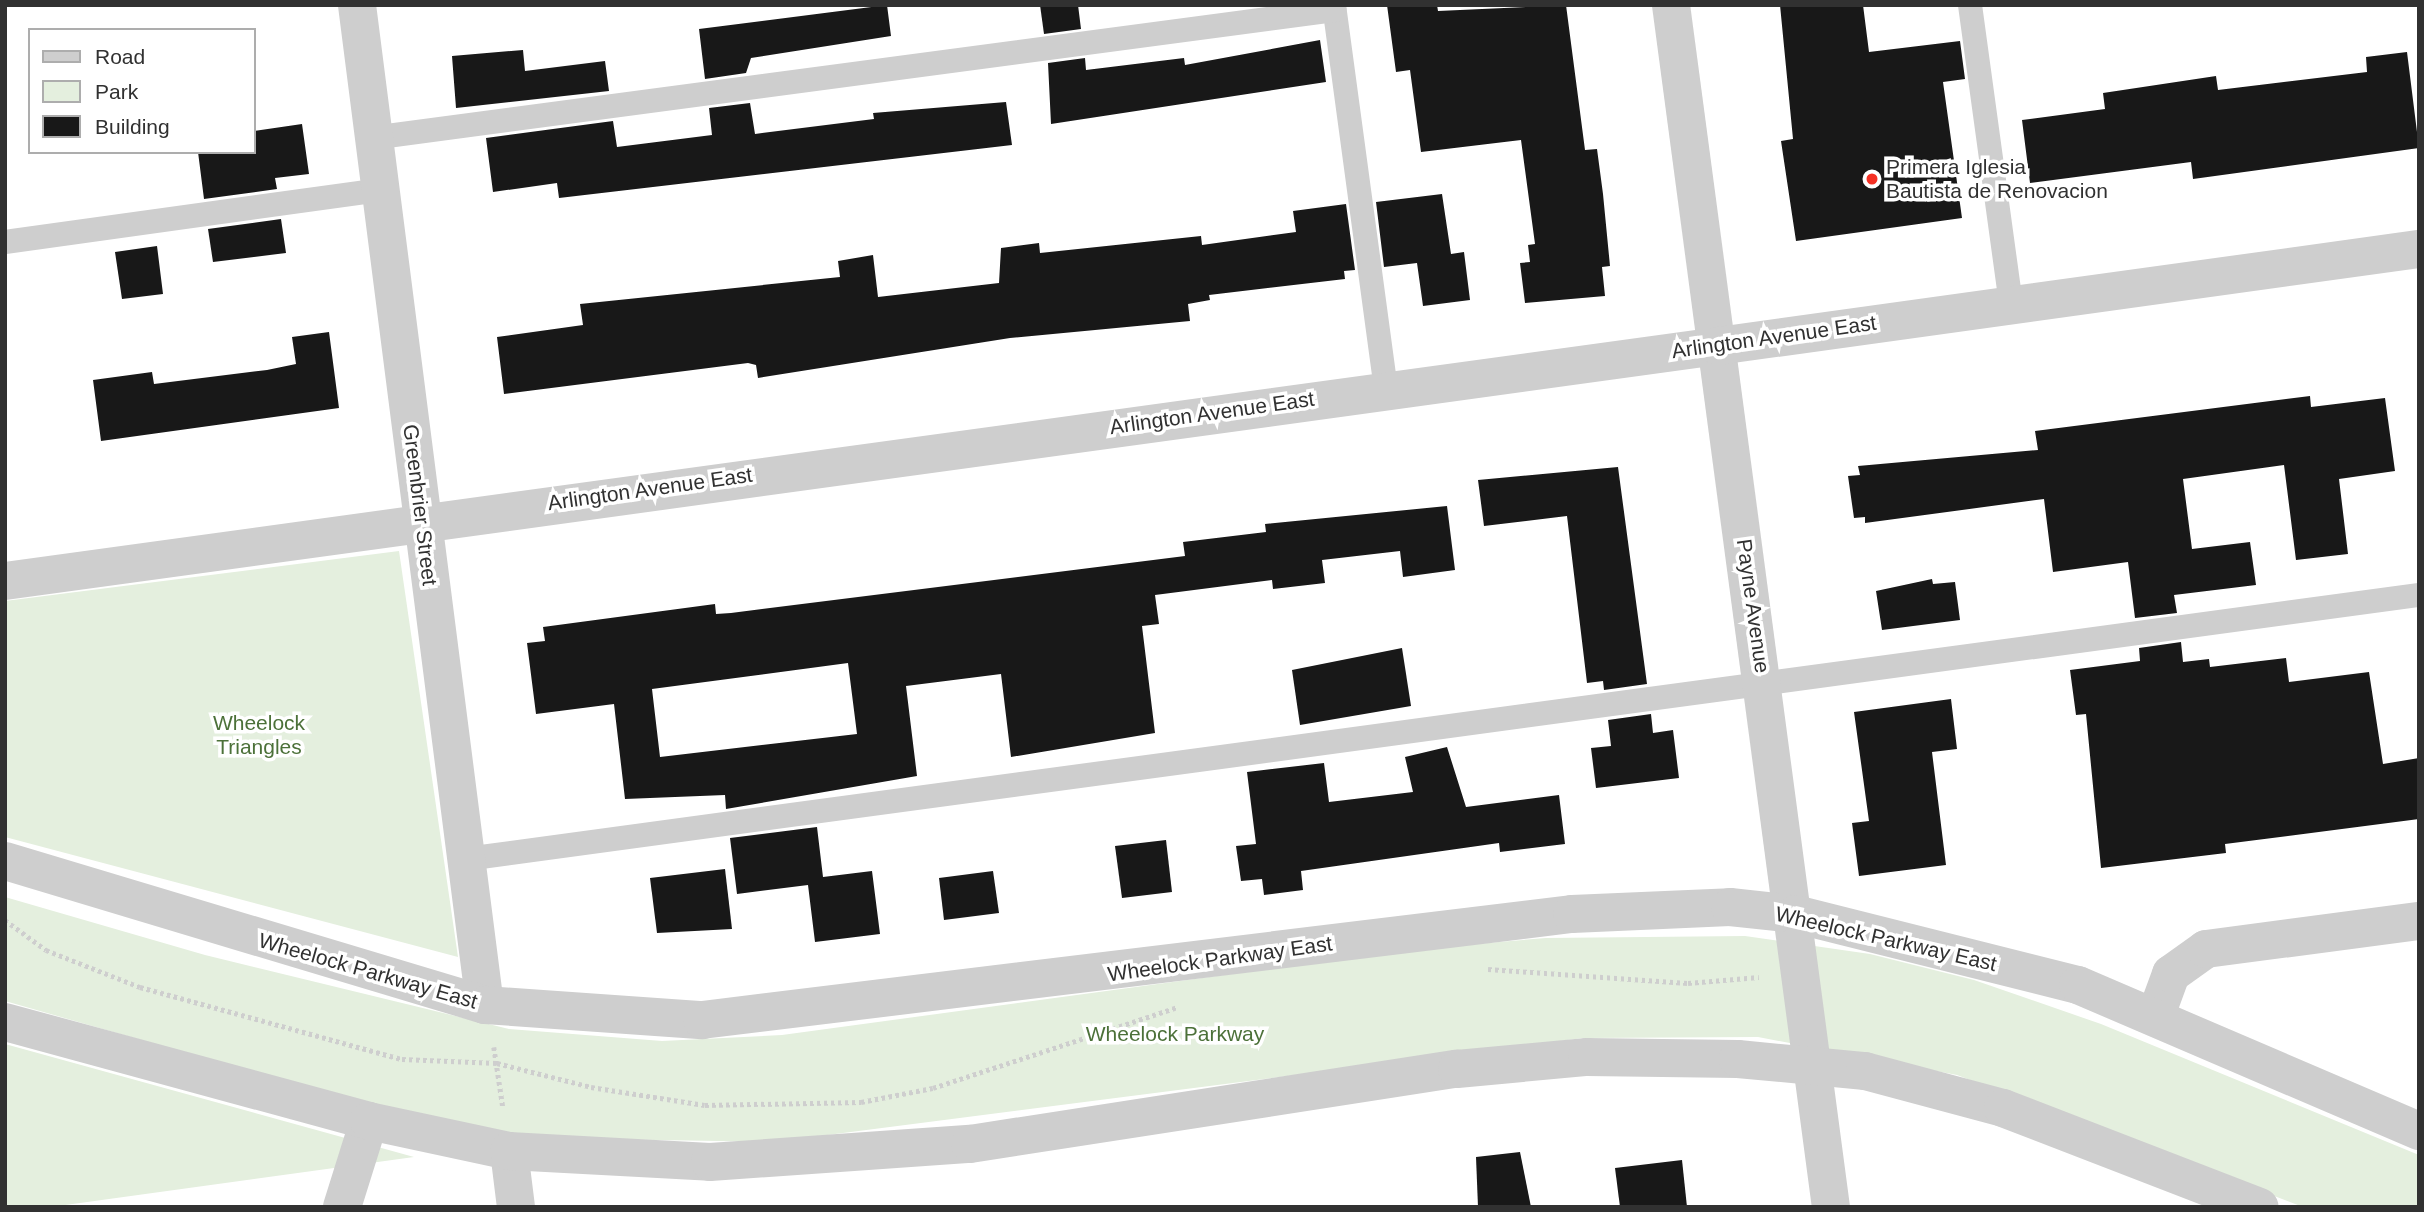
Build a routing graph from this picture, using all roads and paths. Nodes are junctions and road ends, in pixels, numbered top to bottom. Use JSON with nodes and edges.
{"nodes":[{"id":1,"x":357,"y":5,"type":"edge"},
{"id":2,"x":1671,"y":5,"type":"edge"},
{"id":3,"x":1970,"y":5,"type":"edge"},
{"id":4,"x":1334,"y":7,"type":"edge"},
{"id":5,"x":372,"y":138,"type":"junction"},
{"id":6,"x":379,"y":190,"type":"junction"},
{"id":7,"x":5,"y":242,"type":"edge"},
{"id":8,"x":2419,"y":249,"type":"edge"},
{"id":9,"x":2011,"y":304,"type":"junction"},
{"id":10,"x":1718,"y":346,"type":"junction"},
{"id":11,"x":1385,"y":390,"type":"junction"},
{"id":12,"x":422,"y":521,"type":"junction"},
{"id":13,"x":5,"y":581,"type":"edge"},
{"id":14,"x":2419,"y":595,"type":"edge"},
{"id":15,"x":1763,"y":683,"type":"junction"},
{"id":16,"x":466,"y":859,"type":"junction"},
{"id":17,"x":5,"y":861,"type":"edge"},
{"id":18,"x":1795,"y":914,"type":"junction"},
{"id":19,"x":5,"y":920,"type":"edge"},
{"id":20,"x":2419,"y":921,"type":"edge"},
{"id":21,"x":485,"y":1005,"type":"junction"},
{"id":22,"x":2156,"y":1015,"type":"junction"},
{"id":23,"x":5,"y":1022,"type":"edge"},
{"id":24,"x":497,"y":1063,"type":"junction"},
{"id":25,"x":1812,"y":1066,"type":"junction"},
{"id":26,"x":369,"y":1121,"type":"junction"},
{"id":27,"x":2419,"y":1131,"type":"edge"},
{"id":28,"x":509,"y":1152,"type":"junction"},
{"id":29,"x":342,"y":1207,"type":"edge"},
{"id":30,"x":516,"y":1207,"type":"edge"},
{"id":31,"x":1830,"y":1207,"type":"edge"},
{"id":32,"x":2260,"y":1207,"type":"edge"}],
"edges":[{"from":1,"to":5,"type":"street","name":"Greenbrier Street"},
{"from":2,"to":10,"type":"street","name":"Payne Avenue"},
{"from":3,"to":9,"type":"lane"},
{"from":4,"to":5,"type":"lane"},
{"from":4,"to":11,"type":"lane"},
{"from":5,"to":6,"type":"street","name":"Greenbrier Street"},
{"from":6,"to":7,"type":"lane"},
{"from":6,"to":12,"type":"street","name":"Greenbrier Street"},
{"from":8,"to":9,"type":"street","name":"Arlington Avenue East"},
{"from":9,"to":10,"type":"street","name":"Arlington Avenue East"},
{"from":10,"to":11,"type":"street","name":"Arlington Avenue East"},
{"from":10,"to":15,"type":"street","name":"Payne Avenue"},
{"from":11,"to":12,"type":"street","name":"Arlington Avenue East"},
{"from":12,"to":13,"type":"street","name":"Arlington Avenue East"},
{"from":12,"to":16,"type":"street","name":"Greenbrier Street"},
{"from":14,"to":15,"type":"lane"},
{"from":15,"to":16,"type":"lane"},
{"from":15,"to":18,"type":"street","name":"Payne Avenue"},
{"from":16,"to":21,"type":"street","name":"Greenbrier Street"},
{"from":17,"to":21,"type":"street","name":"Wheelock Parkway East"},
{"from":18,"to":21,"type":"street","name":"Wheelock Parkway East"},
{"from":18,"to":22,"type":"street","name":"Wheelock Parkway East"},
{"from":18,"to":25,"type":"street","name":"Payne Avenue"},
{"from":19,"to":24,"type":"path"},
{"from":20,"to":22,"type":"street"},
{"from":21,"to":24,"type":"path"},
{"from":22,"to":27,"type":"street","name":"Wheelock Parkway East"},
{"from":23,"to":26,"type":"street"},
{"from":24,"to":28,"type":"path"},
{"from":25,"to":28,"type":"street"},
{"from":25,"to":31,"type":"street","name":"Payne Avenue"},
{"from":25,"to":32,"type":"street"},
{"from":26,"to":28,"type":"street"},
{"from":26,"to":29,"type":"street"},
{"from":28,"to":30,"type":"street"}]}
